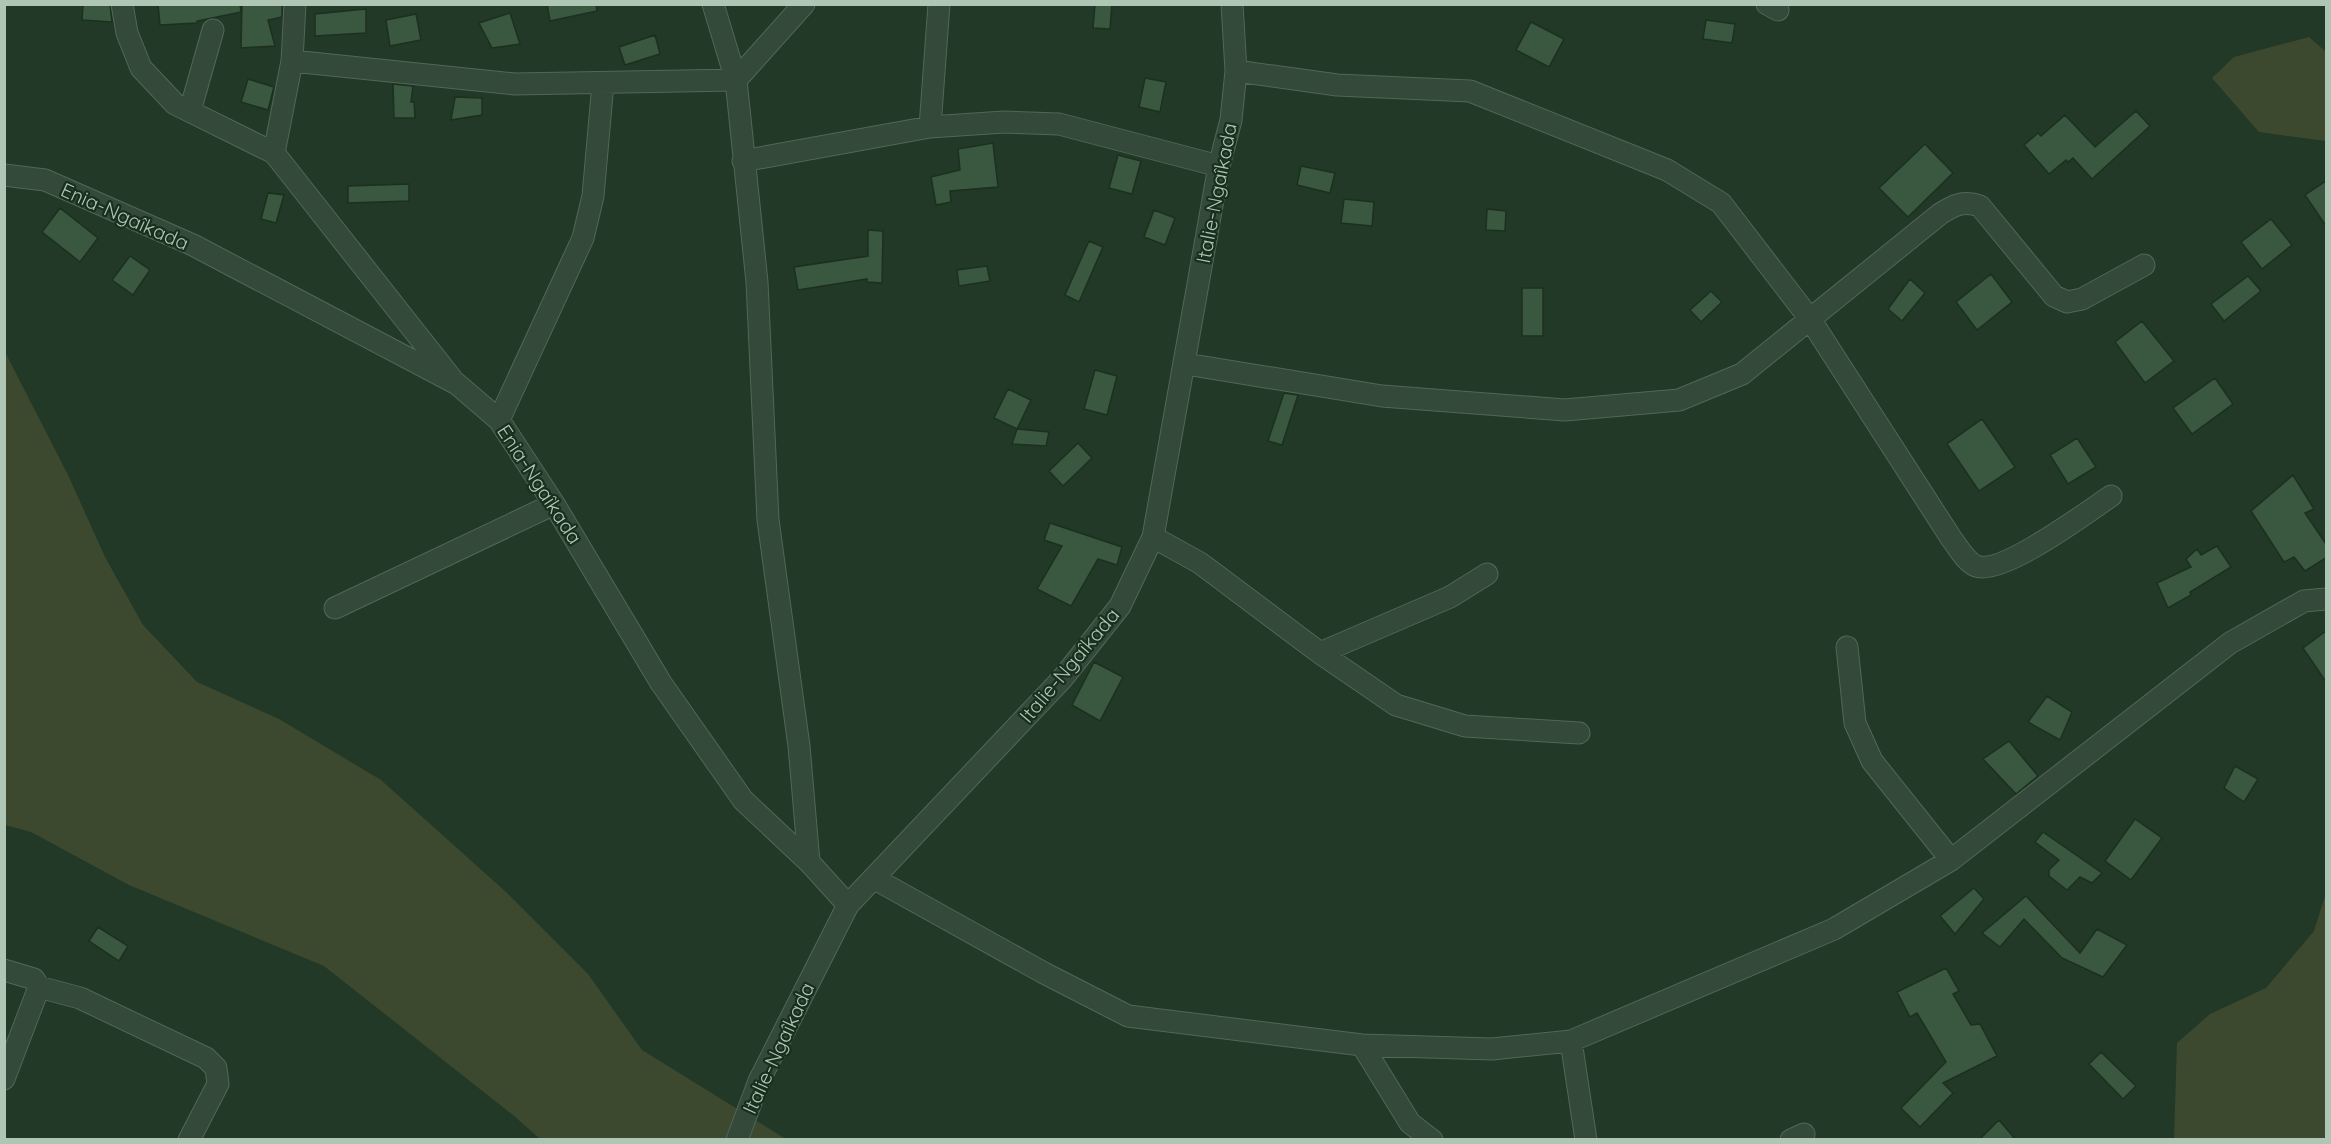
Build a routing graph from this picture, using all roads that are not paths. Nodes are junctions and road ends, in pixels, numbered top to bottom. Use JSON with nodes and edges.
{"nodes":[{"id":1,"x":122,"y":4,"type":"edge"},
{"id":2,"x":295,"y":4,"type":"edge"},
{"id":3,"x":713,"y":4,"type":"edge"},
{"id":4,"x":804,"y":4,"type":"edge"},
{"id":5,"x":939,"y":4,"type":"edge"},
{"id":6,"x":1232,"y":4,"type":"edge"},
{"id":7,"x":213,"y":30,"type":"dead end"},
{"id":8,"x":292,"y":61,"type":"junction"},
{"id":9,"x":1236,"y":71,"type":"junction"},
{"id":10,"x":736,"y":80,"type":"junction"},
{"id":11,"x":603,"y":83,"type":"junction"},
{"id":12,"x":190,"y":111,"type":"junction"},
{"id":13,"x":930,"y":127,"type":"junction"},
{"id":14,"x":274,"y":153,"type":"junction"},
{"id":15,"x":743,"y":161,"type":"junction"},
{"id":16,"x":1219,"y":166,"type":"junction"},
{"id":17,"x":4,"y":175,"type":"edge"},
{"id":18,"x":2144,"y":265,"type":"dead end"},
{"id":19,"x":1810,"y":319,"type":"junction"},
{"id":20,"x":1186,"y":364,"type":"junction"},
{"id":21,"x":457,"y":384,"type":"junction"},
{"id":22,"x":499,"y":420,"type":"junction"},
{"id":23,"x":2111,"y":496,"type":"dead end"},
{"id":24,"x":554,"y":504,"type":"junction"},
{"id":25,"x":1153,"y":537,"type":"junction"},
{"id":26,"x":1487,"y":574,"type":"dead end"},
{"id":27,"x":2326,"y":599,"type":"edge"},
{"id":28,"x":335,"y":608,"type":"dead end"},
{"id":29,"x":1847,"y":647,"type":"dead end"},
{"id":30,"x":1320,"y":653,"type":"junction"},
{"id":31,"x":1579,"y":733,"type":"dead end"},
{"id":32,"x":1951,"y":860,"type":"junction"},
{"id":33,"x":809,"y":862,"type":"junction"},
{"id":34,"x":875,"y":879,"type":"junction"},
{"id":35,"x":848,"y":905,"type":"junction"},
{"id":36,"x":4,"y":970,"type":"edge"},
{"id":37,"x":39,"y":987,"type":"junction"},
{"id":38,"x":1571,"y":1041,"type":"junction"},
{"id":39,"x":1362,"y":1045,"type":"junction"},
{"id":40,"x":4,"y":1079,"type":"edge"},
{"id":41,"x":189,"y":1140,"type":"edge"},
{"id":42,"x":736,"y":1140,"type":"edge"},
{"id":43,"x":1432,"y":1140,"type":"edge"},
{"id":44,"x":1586,"y":1140,"type":"edge"}],
"edges":[{"from":1,"to":12,"type":"street"},
{"from":2,"to":8,"type":"street"},
{"from":3,"to":10,"type":"street"},
{"from":4,"to":10,"type":"street"},
{"from":5,"to":13,"type":"street"},
{"from":6,"to":9,"type":"street","name":"Italie-Ngaîkada"},
{"from":7,"to":12,"type":"street"},
{"from":8,"to":11,"type":"street"},
{"from":8,"to":14,"type":"street"},
{"from":9,"to":16,"type":"street","name":"Italie-Ngaîkada"},
{"from":9,"to":19,"type":"street"},
{"from":10,"to":11,"type":"street"},
{"from":10,"to":15,"type":"street"},
{"from":11,"to":22,"type":"street"},
{"from":12,"to":14,"type":"street"},
{"from":13,"to":15,"type":"street"},
{"from":13,"to":16,"type":"street"},
{"from":14,"to":21,"type":"street"},
{"from":15,"to":33,"type":"street"},
{"from":16,"to":20,"type":"street","name":"Italie-Ngaîkada"},
{"from":17,"to":21,"type":"street","name":"Enia-Ngaîkada"},
{"from":18,"to":19,"type":"street"},
{"from":19,"to":20,"type":"street"},
{"from":19,"to":23,"type":"street"},
{"from":20,"to":25,"type":"street","name":"Italie-Ngaîkada"},
{"from":21,"to":22,"type":"street","name":"Enia-Ngaîkada"},
{"from":22,"to":24,"type":"street","name":"Enia-Ngaîkada"},
{"from":24,"to":28,"type":"street"},
{"from":24,"to":33,"type":"street","name":"Enia-Ngaîkada"},
{"from":25,"to":30,"type":"street"},
{"from":25,"to":34,"type":"street","name":"Italie-Ngaîkada"},
{"from":26,"to":30,"type":"street"},
{"from":27,"to":32,"type":"street"},
{"from":29,"to":32,"type":"street"},
{"from":30,"to":31,"type":"street"},
{"from":32,"to":38,"type":"street"},
{"from":33,"to":35,"type":"street","name":"Enia-Ngaîkada"},
{"from":34,"to":35,"type":"street","name":"Italie-Ngaîkada"},
{"from":34,"to":39,"type":"street"},
{"from":35,"to":42,"type":"street","name":"Italie-Ngaîkada"},
{"from":36,"to":37,"type":"street"},
{"from":37,"to":40,"type":"street"},
{"from":37,"to":41,"type":"street"},
{"from":38,"to":39,"type":"street"},
{"from":38,"to":44,"type":"street"},
{"from":39,"to":43,"type":"street"}]}
